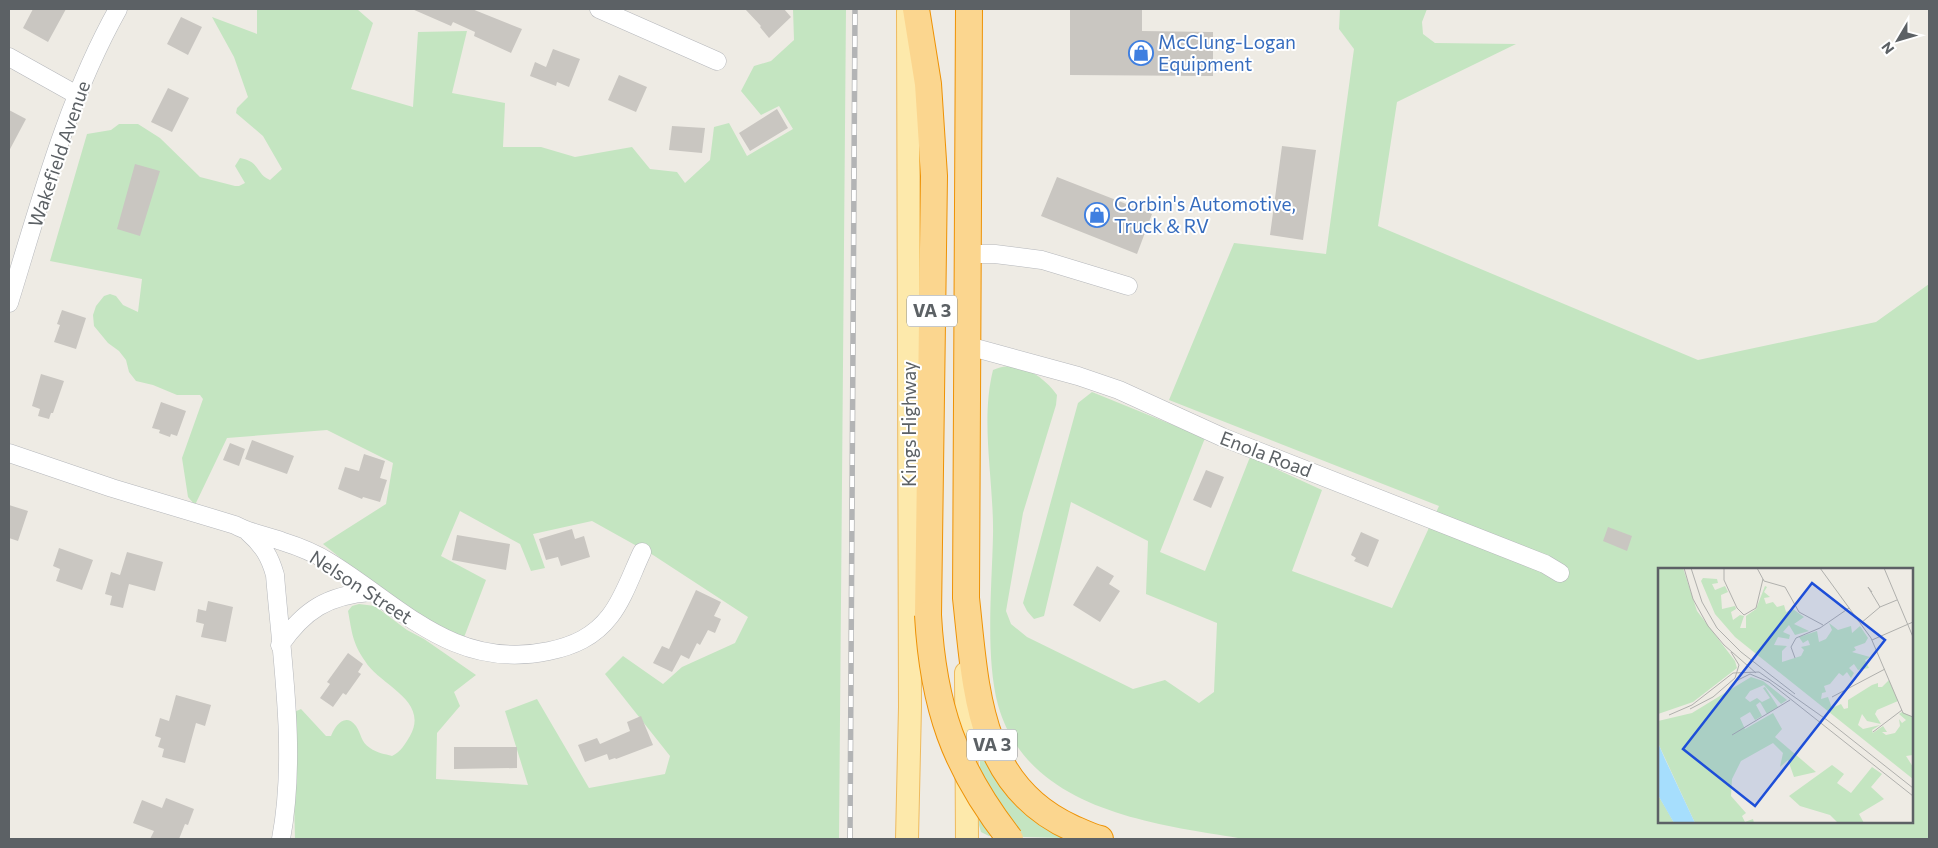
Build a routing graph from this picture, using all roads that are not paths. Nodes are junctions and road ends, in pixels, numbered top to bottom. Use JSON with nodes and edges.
{"nodes":[{"id":1,"x":118,"y":9,"type":"edge"},
{"id":2,"x":600,"y":9,"type":"edge"},
{"id":3,"x":908,"y":9,"type":"edge"},
{"id":4,"x":916,"y":9,"type":"edge"},
{"id":5,"x":969,"y":9,"type":"edge"},
{"id":6,"x":9,"y":57,"type":"edge"},
{"id":7,"x":717,"y":61,"type":"dead end"},
{"id":8,"x":76,"y":95,"type":"junction"},
{"id":9,"x":968,"y":254,"type":"junction"},
{"id":10,"x":14,"y":268,"type":"edge"},
{"id":11,"x":1128,"y":286,"type":"dead end"},
{"id":12,"x":9,"y":303,"type":"edge"},
{"id":13,"x":968,"y":346,"type":"junction"},
{"id":14,"x":9,"y":453,"type":"edge"},
{"id":15,"x":247,"y":531,"type":"junction"},
{"id":16,"x":642,"y":552,"type":"dead end"},
{"id":17,"x":1560,"y":573,"type":"dead end"},
{"id":18,"x":371,"y":592,"type":"junction"},
{"id":19,"x":966,"y":598,"type":"junction"},
{"id":20,"x":280,"y":645,"type":"junction"},
{"id":21,"x":281,"y":839,"type":"edge"},
{"id":22,"x":907,"y":839,"type":"edge"},
{"id":23,"x":967,"y":839,"type":"edge"},
{"id":24,"x":1010,"y":839,"type":"edge"},
{"id":25,"x":1100,"y":839,"type":"edge"}],
"edges":[{"from":1,"to":8,"type":"street","name":"Wakefield Avenue"},
{"from":2,"to":7,"type":"street"},
{"from":3,"to":22,"type":"main road","name":"Kings Highway"},
{"from":4,"to":24,"type":"highway","number":"VA 3","bridge":true},
{"from":5,"to":9,"type":"highway","number":"VA 3"},
{"from":6,"to":8,"type":"street"},
{"from":8,"to":10,"type":"street","name":"Wakefield Avenue"},
{"from":9,"to":11,"type":"street"},
{"from":9,"to":13,"type":"highway","number":"VA 3"},
{"from":10,"to":12,"type":"street","name":"Wakefield Avenue"},
{"from":13,"to":17,"type":"street","name":"Enola Road"},
{"from":13,"to":19,"type":"highway","number":"VA 3"},
{"from":14,"to":15,"type":"street","name":"Nelson Street"},
{"from":15,"to":18,"type":"street","name":"Nelson Street"},
{"from":15,"to":20,"type":"street"},
{"from":16,"to":18,"type":"street","name":"Nelson Street"},
{"from":18,"to":20,"type":"street"},
{"from":19,"to":23,"type":"main road"},
{"from":19,"to":25,"type":"highway","number":"VA 3"},
{"from":20,"to":21,"type":"street"}]}
